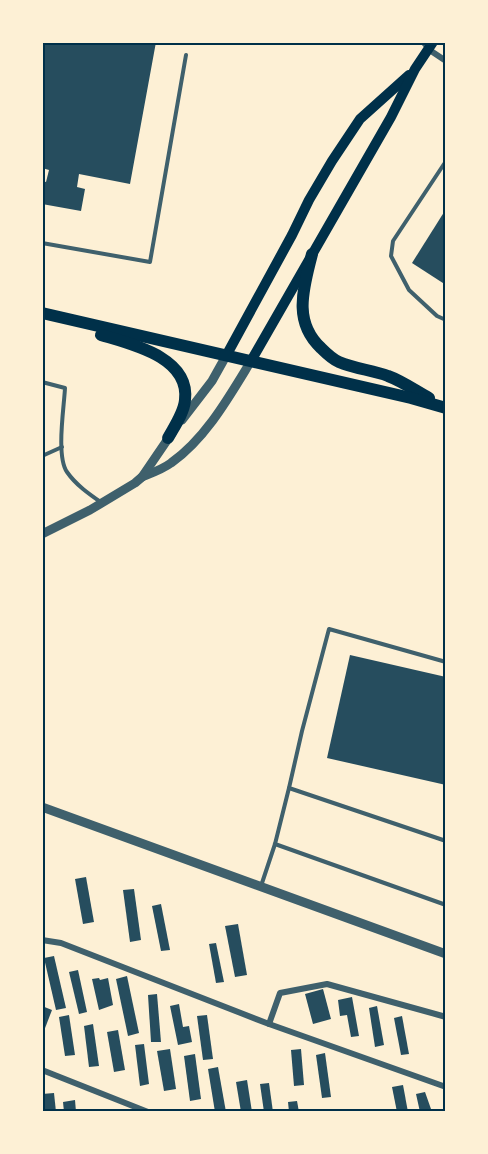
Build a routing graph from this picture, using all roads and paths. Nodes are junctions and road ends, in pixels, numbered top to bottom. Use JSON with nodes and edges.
{"nodes":[{"id":1,"x":428,"y":44,"type":"edge"},
{"id":2,"x":186,"y":55,"type":"dead end"},
{"id":3,"x":446,"y":61,"type":"edge"},
{"id":4,"x":415,"y":69,"type":"junction"},
{"id":5,"x":446,"y":161,"type":"edge"},
{"id":6,"x":42,"y":243,"type":"edge"},
{"id":7,"x":312,"y":254,"type":"junction"},
{"id":8,"x":42,"y":313,"type":"edge"},
{"id":9,"x":64,"y":318,"type":"junction"},
{"id":10,"x":446,"y":320,"type":"edge"},
{"id":11,"x":226,"y":356,"type":"junction"},
{"id":12,"x":251,"y":361,"type":"junction"},
{"id":13,"x":42,"y":382,"type":"edge"},
{"id":14,"x":446,"y":407,"type":"edge"},
{"id":15,"x":168,"y":438,"type":"junction"},
{"id":16,"x":62,"y":447,"type":"junction"},
{"id":17,"x":42,"y":456,"type":"edge"},
{"id":18,"x":142,"y":477,"type":"junction"},
{"id":19,"x":103,"y":503,"type":"junction"},
{"id":20,"x":42,"y":534,"type":"edge"},
{"id":21,"x":446,"y":662,"type":"edge"},
{"id":22,"x":289,"y":788,"type":"junction"},
{"id":23,"x":42,"y":807,"type":"edge"},
{"id":24,"x":446,"y":841,"type":"edge"},
{"id":25,"x":275,"y":844,"type":"junction"},
{"id":26,"x":261,"y":887,"type":"junction"},
{"id":27,"x":446,"y":905,"type":"edge"},
{"id":28,"x":42,"y":940,"type":"edge"},
{"id":29,"x":446,"y":954,"type":"edge"},
{"id":30,"x":446,"y":1017,"type":"edge"},
{"id":31,"x":269,"y":1024,"type":"junction"},
{"id":32,"x":42,"y":1070,"type":"edge"},
{"id":33,"x":446,"y":1088,"type":"edge"},
{"id":34,"x":148,"y":1112,"type":"edge"}],
"edges":[{"from":1,"to":3,"type":"street"},
{"from":1,"to":4,"type":"main road"},
{"from":2,"to":6,"type":"lane"},
{"from":4,"to":7,"type":"main road"},
{"from":4,"to":11,"type":"main road"},
{"from":5,"to":10,"type":"lane"},
{"from":7,"to":12,"type":"main road"},
{"from":7,"to":14,"type":"main road"},
{"from":8,"to":9,"type":"main road"},
{"from":9,"to":11,"type":"main road"},
{"from":9,"to":15,"type":"main road"},
{"from":11,"to":12,"type":"main road"},
{"from":11,"to":15,"type":"street"},
{"from":12,"to":14,"type":"main road"},
{"from":12,"to":18,"type":"street"},
{"from":13,"to":16,"type":"lane"},
{"from":15,"to":18,"type":"street"},
{"from":16,"to":17,"type":"lane"},
{"from":16,"to":19,"type":"lane"},
{"from":18,"to":19,"type":"street"},
{"from":19,"to":20,"type":"street"},
{"from":21,"to":22,"type":"lane"},
{"from":22,"to":24,"type":"lane"},
{"from":22,"to":25,"type":"lane"},
{"from":23,"to":26,"type":"street"},
{"from":25,"to":26,"type":"lane"},
{"from":25,"to":27,"type":"lane"},
{"from":26,"to":29,"type":"street"},
{"from":28,"to":31,"type":"street"},
{"from":30,"to":31,"type":"street"},
{"from":31,"to":33,"type":"street"},
{"from":32,"to":34,"type":"street"}]}
